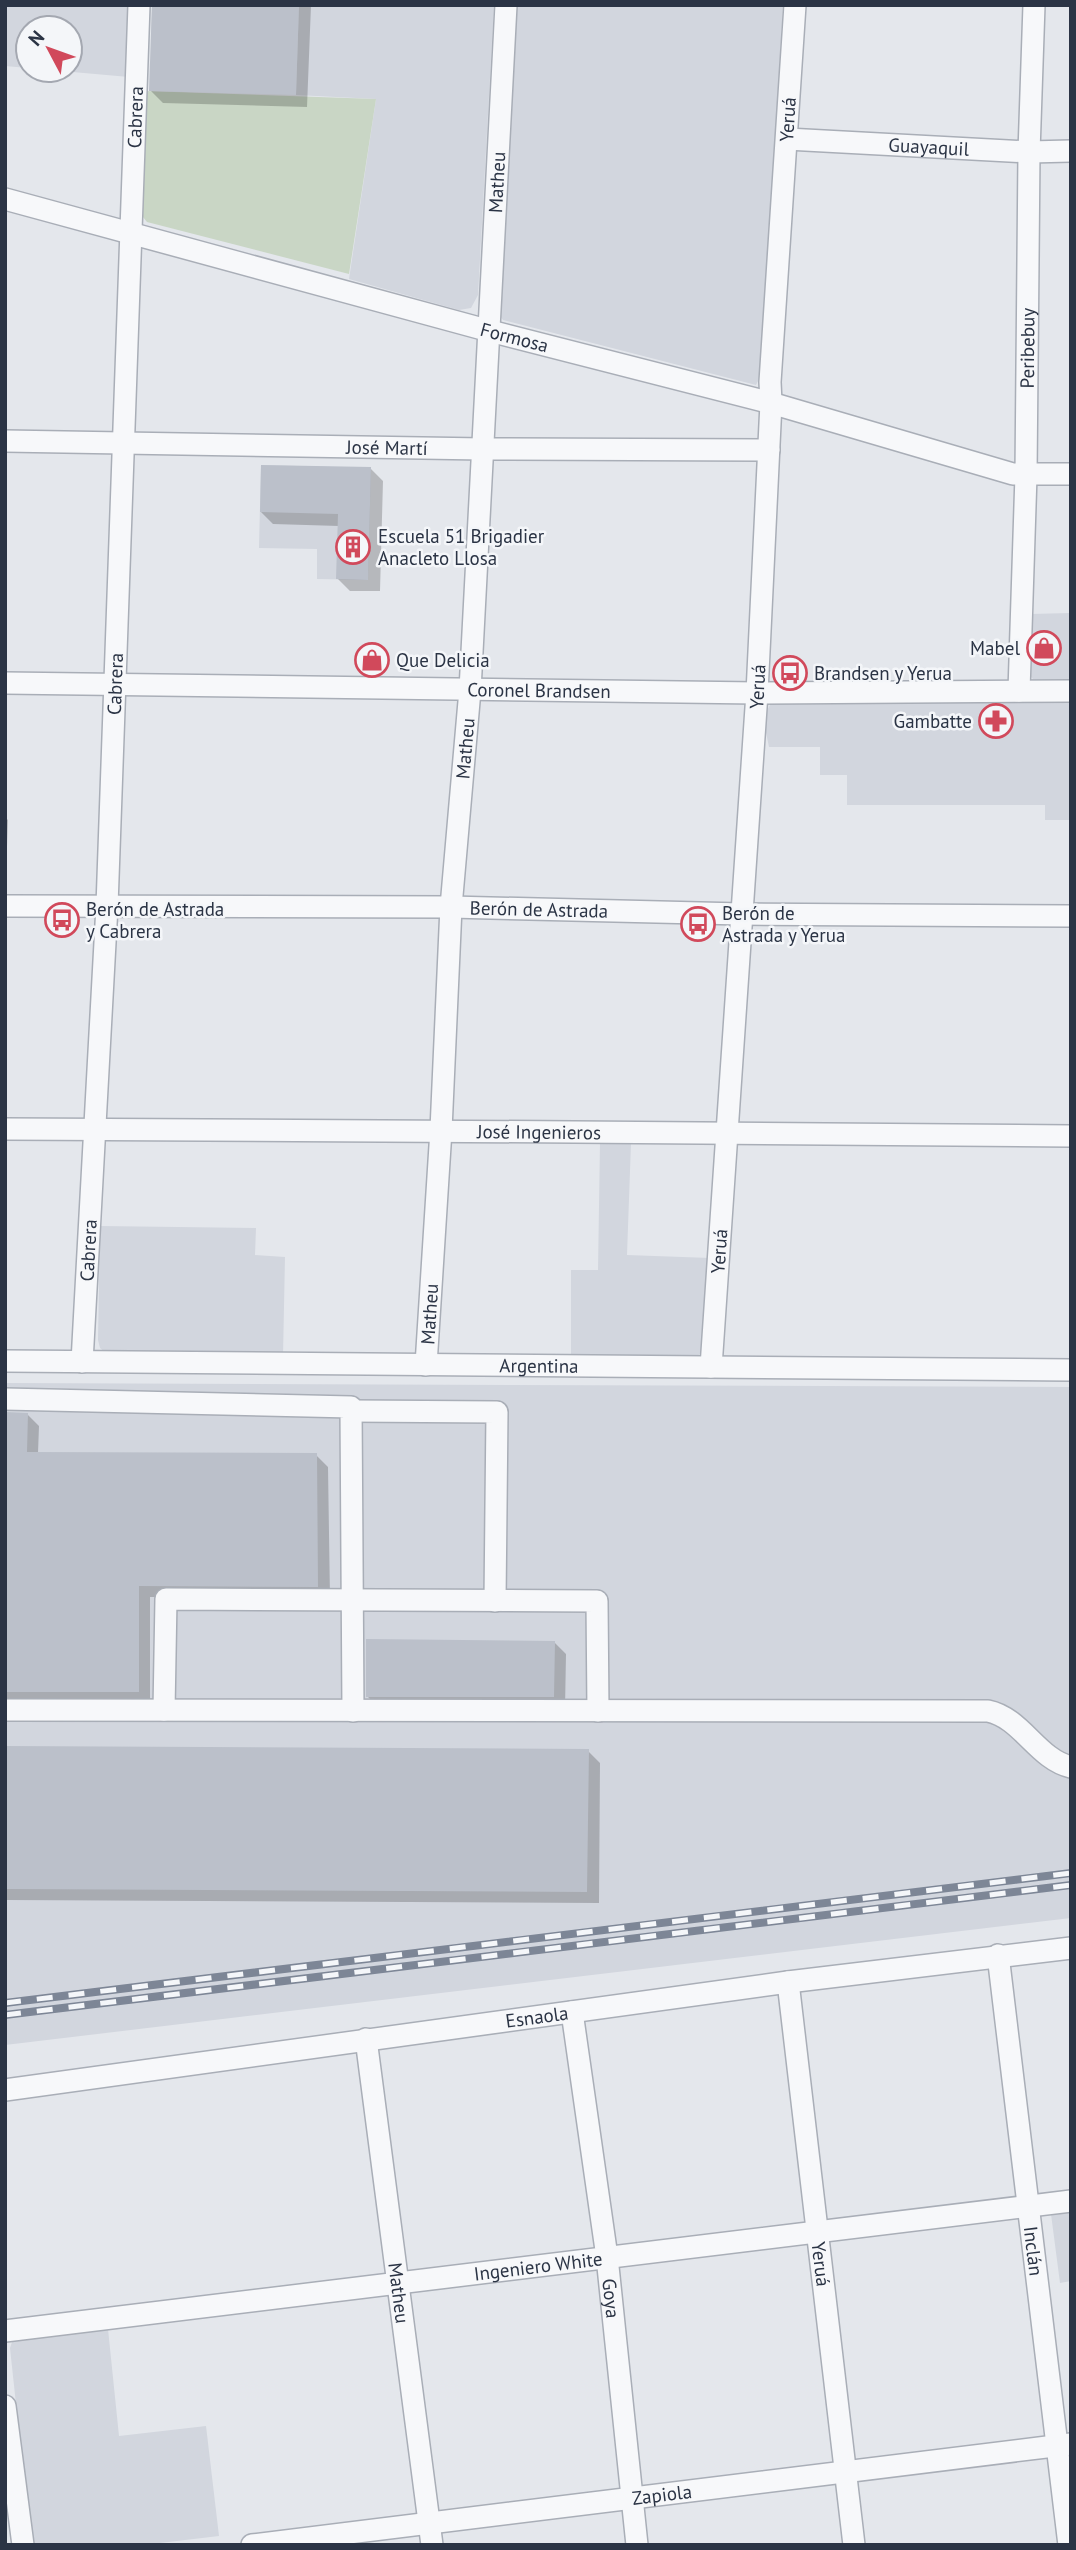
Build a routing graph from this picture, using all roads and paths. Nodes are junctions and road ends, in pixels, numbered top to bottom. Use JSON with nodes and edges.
{"nodes":[{"id":1,"x":139,"y":5,"type":"edge"},
{"id":2,"x":506,"y":5,"type":"edge"},
{"id":3,"x":794,"y":5,"type":"edge"},
{"id":4,"x":1034,"y":5,"type":"edge"},
{"id":5,"x":787,"y":139,"type":"junction"},
{"id":6,"x":1028,"y":152,"type":"junction"},
{"id":7,"x":1071,"y":152,"type":"edge"},
{"id":8,"x":5,"y":199,"type":"edge"},
{"id":9,"x":131,"y":232,"type":"junction"},
{"id":10,"x":490,"y":331,"type":"junction"},
{"id":11,"x":771,"y":403,"type":"junction"},
{"id":12,"x":5,"y":441,"type":"edge"},
{"id":13,"x":124,"y":442,"type":"junction"},
{"id":14,"x":484,"y":449,"type":"junction"},
{"id":15,"x":769,"y":450,"type":"junction"},
{"id":16,"x":1071,"y":474,"type":"edge"},
{"id":17,"x":1026,"y":475,"type":"junction"},
{"id":18,"x":5,"y":683,"type":"edge"},
{"id":19,"x":113,"y":684,"type":"junction"},
{"id":20,"x":470,"y":690,"type":"junction"},
{"id":21,"x":1019,"y":691,"type":"junction"},
{"id":22,"x":1071,"y":691,"type":"edge"},
{"id":23,"x":757,"y":693,"type":"junction"},
{"id":24,"x":5,"y":906,"type":"edge"},
{"id":25,"x":107,"y":906,"type":"junction"},
{"id":26,"x":450,"y":907,"type":"junction"},
{"id":27,"x":741,"y":914,"type":"junction"},
{"id":28,"x":1071,"y":916,"type":"edge"},
{"id":29,"x":5,"y":1129,"type":"edge"},
{"id":30,"x":94,"y":1129,"type":"junction"},
{"id":31,"x":441,"y":1130,"type":"junction"},
{"id":32,"x":727,"y":1135,"type":"junction"},
{"id":33,"x":1071,"y":1136,"type":"edge"},
{"id":34,"x":5,"y":1361,"type":"edge"},
{"id":35,"x":82,"y":1362,"type":"junction"},
{"id":36,"x":426,"y":1365,"type":"junction"},
{"id":37,"x":711,"y":1367,"type":"junction"},
{"id":38,"x":1071,"y":1370,"type":"edge"},
{"id":39,"x":5,"y":1399,"type":"edge"},
{"id":40,"x":351,"y":1411,"type":"junction"},
{"id":41,"x":352,"y":1600,"type":"junction"},
{"id":42,"x":495,"y":1601,"type":"junction"},
{"id":43,"x":5,"y":1710,"type":"edge"},
{"id":44,"x":164,"y":1710,"type":"junction"},
{"id":45,"x":353,"y":1711,"type":"junction"},
{"id":46,"x":598,"y":1711,"type":"junction"},
{"id":47,"x":1071,"y":1767,"type":"edge"},
{"id":48,"x":1071,"y":1948,"type":"edge"},
{"id":49,"x":998,"y":1955,"type":"junction"},
{"id":50,"x":788,"y":1982,"type":"junction"},
{"id":51,"x":572,"y":2012,"type":"junction"},
{"id":52,"x":366,"y":2039,"type":"junction"},
{"id":53,"x":5,"y":2090,"type":"edge"},
{"id":54,"x":1071,"y":2201,"type":"edge"},
{"id":55,"x":1027,"y":2206,"type":"junction"},
{"id":56,"x":818,"y":2231,"type":"junction"},
{"id":57,"x":607,"y":2257,"type":"junction"},
{"id":58,"x":397,"y":2284,"type":"junction"},
{"id":59,"x":5,"y":2331,"type":"edge"},
{"id":60,"x":5,"y":2406,"type":"edge"},
{"id":61,"x":1064,"y":2444,"type":"edge"},
{"id":62,"x":846,"y":2471,"type":"junction"},
{"id":63,"x":632,"y":2496,"type":"junction"},
{"id":64,"x":431,"y":2535,"type":"edge"},
{"id":65,"x":23,"y":2545,"type":"edge"},
{"id":66,"x":251,"y":2545,"type":"edge"},
{"id":67,"x":637,"y":2545,"type":"edge"},
{"id":68,"x":854,"y":2545,"type":"edge"},
{"id":69,"x":1069,"y":2545,"type":"edge"}],
"edges":[{"from":1,"to":9,"type":"street","name":"Cabrera"},
{"from":2,"to":10,"type":"street","name":"Matheu"},
{"from":3,"to":5,"type":"street","name":"Yeruá"},
{"from":4,"to":6,"type":"street","name":"Peribebuy"},
{"from":5,"to":6,"type":"street","name":"Guayaquil"},
{"from":5,"to":11,"type":"street","name":"Yeruá"},
{"from":6,"to":7,"type":"street","name":"Guayaquil"},
{"from":6,"to":17,"type":"street","name":"Peribebuy"},
{"from":8,"to":9,"type":"street","name":"Formosa"},
{"from":9,"to":10,"type":"street","name":"Formosa"},
{"from":9,"to":13,"type":"street","name":"Cabrera"},
{"from":10,"to":11,"type":"street","name":"Formosa"},
{"from":10,"to":14,"type":"street","name":"Matheu"},
{"from":11,"to":15,"type":"street","name":"Yeruá"},
{"from":11,"to":17,"type":"street","name":"Formosa"},
{"from":12,"to":13,"type":"street","name":"José Martí"},
{"from":13,"to":14,"type":"street","name":"José Martí"},
{"from":13,"to":19,"type":"street","name":"Cabrera"},
{"from":14,"to":15,"type":"street","name":"José Martí"},
{"from":14,"to":20,"type":"street","name":"Matheu"},
{"from":15,"to":23,"type":"street","name":"Yeruá"},
{"from":16,"to":17,"type":"street","name":"Formosa"},
{"from":17,"to":21,"type":"street","name":"Peribebuy"},
{"from":18,"to":19,"type":"street","name":"Coronel Brandsen"},
{"from":19,"to":20,"type":"street","name":"Coronel Brandsen"},
{"from":19,"to":25,"type":"street","name":"Cabrera"},
{"from":20,"to":23,"type":"street","name":"Coronel Brandsen"},
{"from":20,"to":26,"type":"street","name":"Matheu"},
{"from":21,"to":22,"type":"street","name":"Coronel Brandsen"},
{"from":21,"to":23,"type":"street","name":"Coronel Brandsen"},
{"from":23,"to":27,"type":"street","name":"Yeruá"},
{"from":24,"to":25,"type":"street","name":"Berón de Astrada"},
{"from":25,"to":26,"type":"street","name":"Berón de Astrada"},
{"from":25,"to":30,"type":"street","name":"Cabrera"},
{"from":26,"to":27,"type":"street","name":"Berón de Astrada"},
{"from":26,"to":31,"type":"street","name":"Matheu"},
{"from":27,"to":28,"type":"street","name":"Berón de Astrada"},
{"from":27,"to":32,"type":"street","name":"Yeruá"},
{"from":29,"to":30,"type":"street","name":"José Ingenieros"},
{"from":30,"to":31,"type":"street","name":"José Ingenieros"},
{"from":30,"to":35,"type":"street","name":"Cabrera"},
{"from":31,"to":32,"type":"street","name":"José Ingenieros"},
{"from":31,"to":36,"type":"street","name":"Matheu"},
{"from":32,"to":33,"type":"street","name":"José Ingenieros"},
{"from":32,"to":37,"type":"street","name":"Yeruá"},
{"from":34,"to":35,"type":"street","name":"Argentina"},
{"from":35,"to":36,"type":"street","name":"Argentina"},
{"from":36,"to":37,"type":"street","name":"Argentina"},
{"from":37,"to":38,"type":"street","name":"Argentina"},
{"from":39,"to":40,"type":"street"},
{"from":40,"to":41,"type":"street"},
{"from":40,"to":42,"type":"street"},
{"from":41,"to":42,"type":"street"},
{"from":41,"to":44,"type":"street"},
{"from":41,"to":45,"type":"street"},
{"from":42,"to":46,"type":"street"},
{"from":43,"to":44,"type":"street"},
{"from":44,"to":45,"type":"street"},
{"from":45,"to":46,"type":"street"},
{"from":46,"to":47,"type":"street"},
{"from":48,"to":49,"type":"street","name":"Esnaola"},
{"from":49,"to":50,"type":"street","name":"Esnaola"},
{"from":49,"to":55,"type":"street","name":"Inclán"},
{"from":50,"to":51,"type":"street","name":"Esnaola"},
{"from":50,"to":56,"type":"street","name":"Yeruá"},
{"from":51,"to":52,"type":"street","name":"Esnaola"},
{"from":51,"to":57,"type":"street","name":"Goya"},
{"from":52,"to":53,"type":"street","name":"Esnaola"},
{"from":52,"to":58,"type":"street","name":"Matheu"},
{"from":54,"to":55,"type":"street","name":"Ingeniero White"},
{"from":55,"to":56,"type":"street","name":"Ingeniero White"},
{"from":55,"to":61,"type":"street","name":"Inclán"},
{"from":56,"to":57,"type":"street","name":"Ingeniero White"},
{"from":56,"to":62,"type":"street","name":"Yeruá"},
{"from":57,"to":58,"type":"street","name":"Ingeniero White"},
{"from":57,"to":63,"type":"street","name":"Goya"},
{"from":58,"to":59,"type":"street","name":"Ingeniero White"},
{"from":58,"to":64,"type":"street","name":"Matheu"},
{"from":60,"to":65,"type":"street"},
{"from":61,"to":62,"type":"street","name":"Zapiola"},
{"from":61,"to":69,"type":"street","name":"Inclán"},
{"from":62,"to":63,"type":"street","name":"Zapiola"},
{"from":62,"to":68,"type":"street","name":"Yeruá"},
{"from":63,"to":64,"type":"street","name":"Zapiola"},
{"from":63,"to":67,"type":"street","name":"Goya"},
{"from":64,"to":66,"type":"street","name":"Zapiola"}]}
